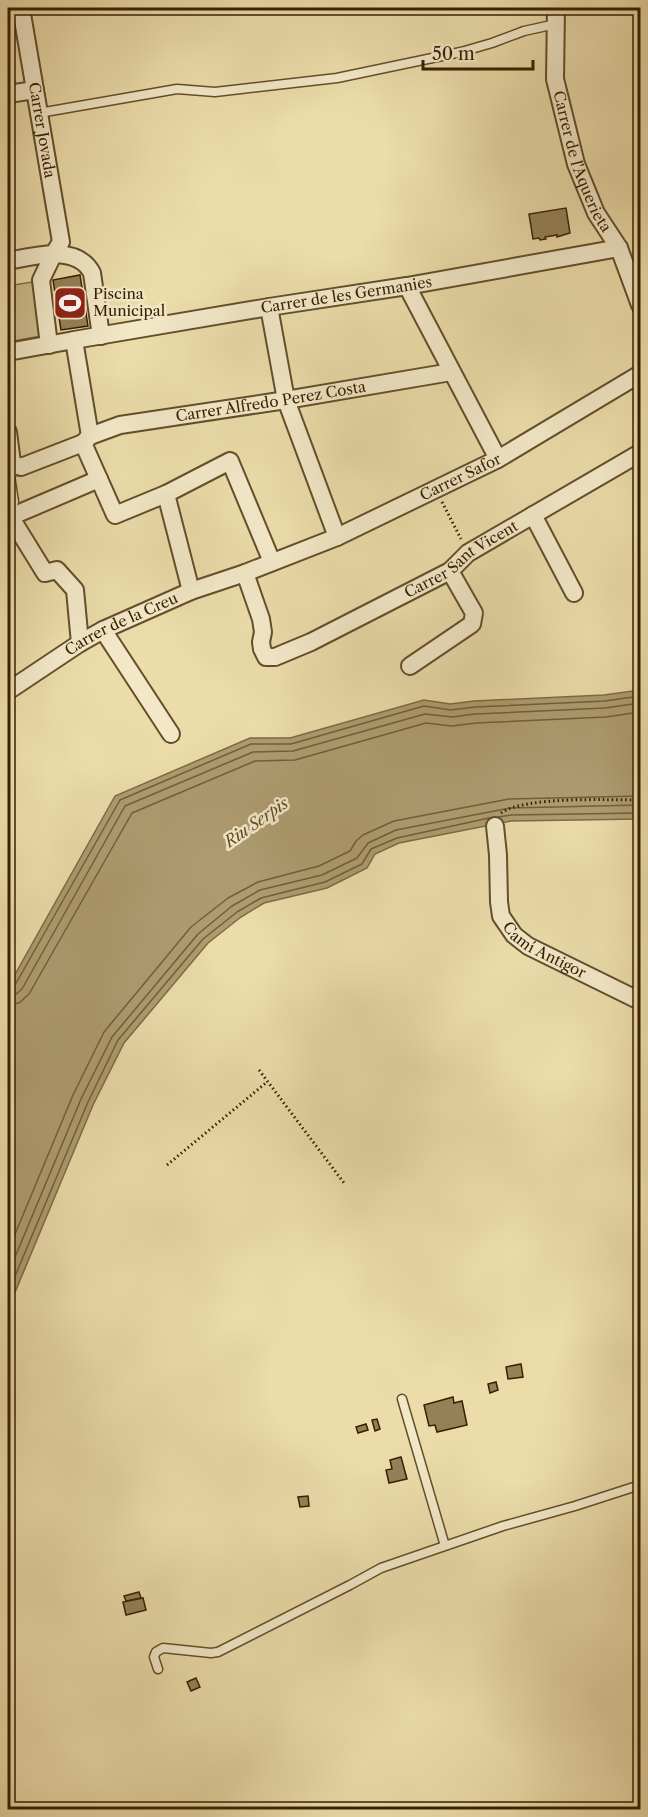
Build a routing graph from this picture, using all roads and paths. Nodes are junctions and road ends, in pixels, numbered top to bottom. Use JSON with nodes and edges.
{"nodes":[{"id":1,"x":21,"y":8,"type":"edge"},
{"id":2,"x":556,"y":16,"type":"edge"},
{"id":3,"x":35,"y":90,"type":"junction"},
{"id":4,"x":8,"y":94,"type":"edge"},
{"id":5,"x":39,"y":113,"type":"junction"},
{"id":6,"x":619,"y":248,"type":"junction"},
{"id":7,"x":54,"y":253,"type":"junction"},
{"id":8,"x":8,"y":261,"type":"edge"},
{"id":9,"x":8,"y":270,"type":"edge"},
{"id":10,"x":407,"y":286,"type":"junction"},
{"id":11,"x":640,"y":305,"type":"edge"},
{"id":12,"x":269,"y":307,"type":"junction"},
{"id":13,"x":101,"y":336,"type":"junction"},
{"id":14,"x":74,"y":340,"type":"junction"},
{"id":15,"x":49,"y":345,"type":"junction"},
{"id":16,"x":8,"y":352,"type":"edge"},
{"id":17,"x":451,"y":372,"type":"junction"},
{"id":18,"x":640,"y":374,"type":"edge"},
{"id":19,"x":286,"y":400,"type":"junction"},
{"id":20,"x":8,"y":432,"type":"edge"},
{"id":21,"x":87,"y":440,"type":"junction"},
{"id":22,"x":640,"y":453,"type":"edge"},
{"id":23,"x":498,"y":459,"type":"junction"},
{"id":24,"x":15,"y":465,"type":"junction"},
{"id":25,"x":99,"y":479,"type":"junction"},
{"id":26,"x":436,"y":490,"type":"junction"},
{"id":27,"x":166,"y":494,"type":"junction"},
{"id":28,"x":8,"y":512,"type":"edge"},
{"id":29,"x":533,"y":515,"type":"junction"},
{"id":30,"x":338,"y":537,"type":"junction"},
{"id":31,"x":468,"y":554,"type":"junction"},
{"id":32,"x":272,"y":562,"type":"junction"},
{"id":33,"x":450,"y":571,"type":"junction"},
{"id":34,"x":245,"y":573,"type":"junction"},
{"id":35,"x":191,"y":591,"type":"junction"},
{"id":36,"x":574,"y":593,"type":"dead end"},
{"id":37,"x":103,"y":630,"type":"junction"},
{"id":38,"x":80,"y":643,"type":"junction"},
{"id":39,"x":410,"y":666,"type":"dead end"},
{"id":40,"x":8,"y":691,"type":"edge"},
{"id":41,"x":171,"y":734,"type":"dead end"},
{"id":42,"x":640,"y":800,"type":"edge"},
{"id":43,"x":495,"y":826,"type":"joint"},
{"id":44,"x":640,"y":1001,"type":"edge"},
{"id":45,"x":259,"y":1070,"type":"dead end"},
{"id":46,"x":268,"y":1082,"type":"junction"},
{"id":47,"x":166,"y":1165,"type":"dead end"},
{"id":48,"x":344,"y":1183,"type":"dead end"},
{"id":49,"x":402,"y":1399,"type":"dead end"},
{"id":50,"x":640,"y":1485,"type":"edge"},
{"id":51,"x":445,"y":1546,"type":"junction"},
{"id":52,"x":158,"y":1669,"type":"dead end"}],
"edges":[{"from":1,"to":3,"type":"street","name":"Carrer Jovada"},
{"from":2,"to":5,"type":"lane"},
{"from":2,"to":6,"type":"street","name":"Carrer de l'Aquerieta"},
{"from":3,"to":4,"type":"street"},
{"from":3,"to":5,"type":"street","name":"Carrer Jovada"},
{"from":5,"to":7,"type":"street","name":"Carrer Jovada"},
{"from":6,"to":10,"type":"street","name":"Carrer de les Germanies"},
{"from":6,"to":11,"type":"street","name":"Carrer de l'Aquerieta"},
{"from":7,"to":8,"type":"street"},
{"from":7,"to":9,"type":"street"},
{"from":7,"to":13,"type":"street"},
{"from":7,"to":15,"type":"street","name":"Carrer Jovada"},
{"from":10,"to":12,"type":"street","name":"Carrer de les Germanies"},
{"from":10,"to":17,"type":"street"},
{"from":12,"to":13,"type":"street","name":"Carrer de les Germanies"},
{"from":12,"to":19,"type":"street"},
{"from":13,"to":14,"type":"street","name":"Carrer de les Germanies"},
{"from":14,"to":15,"type":"street","name":"Carrer de les Germanies"},
{"from":14,"to":21,"type":"street"},
{"from":15,"to":16,"type":"street","name":"Carrer de les Germanies"},
{"from":17,"to":19,"type":"street","name":"Carrer Alfredo Perez Costa"},
{"from":17,"to":23,"type":"street"},
{"from":18,"to":23,"type":"street","name":"Carrer Safor"},
{"from":19,"to":21,"type":"street","name":"Carrer Alfredo Perez Costa"},
{"from":19,"to":30,"type":"street"},
{"from":20,"to":24,"type":"street"},
{"from":21,"to":24,"type":"street","name":"Carrer Alfredo Perez Costa"},
{"from":21,"to":25,"type":"street"},
{"from":22,"to":29,"type":"street","name":"Carrer Sant Vicent"},
{"from":23,"to":26,"type":"street","name":"Carrer Safor"},
{"from":24,"to":28,"type":"street"},
{"from":25,"to":27,"type":"street"},
{"from":25,"to":28,"type":"street"},
{"from":26,"to":30,"type":"street","name":"Carrer Safor"},
{"from":26,"to":31,"type":"path"},
{"from":27,"to":32,"type":"street"},
{"from":27,"to":35,"type":"street"},
{"from":28,"to":38,"type":"street"},
{"from":29,"to":31,"type":"street","name":"Carrer Sant Vicent"},
{"from":29,"to":36,"type":"street"},
{"from":30,"to":32,"type":"street","name":"Carrer Safor"},
{"from":31,"to":33,"type":"street","name":"Carrer Sant Vicent"},
{"from":32,"to":34,"type":"street","name":"Carrer de la Creu"},
{"from":33,"to":34,"type":"street","name":"Carrer Sant Vicent"},
{"from":33,"to":39,"type":"street"},
{"from":34,"to":35,"type":"street","name":"Carrer de la Creu"},
{"from":35,"to":37,"type":"street","name":"Carrer de la Creu"},
{"from":37,"to":38,"type":"street","name":"Carrer de la Creu"},
{"from":37,"to":41,"type":"street"},
{"from":38,"to":40,"type":"street","name":"Carrer de la Creu"},
{"from":42,"to":43,"type":"path"},
{"from":43,"to":44,"type":"street","name":"Camí Antigor"},
{"from":45,"to":46,"type":"path"},
{"from":46,"to":47,"type":"path"},
{"from":46,"to":48,"type":"path"},
{"from":49,"to":51,"type":"lane"},
{"from":50,"to":51,"type":"lane"},
{"from":51,"to":52,"type":"lane"}]}
